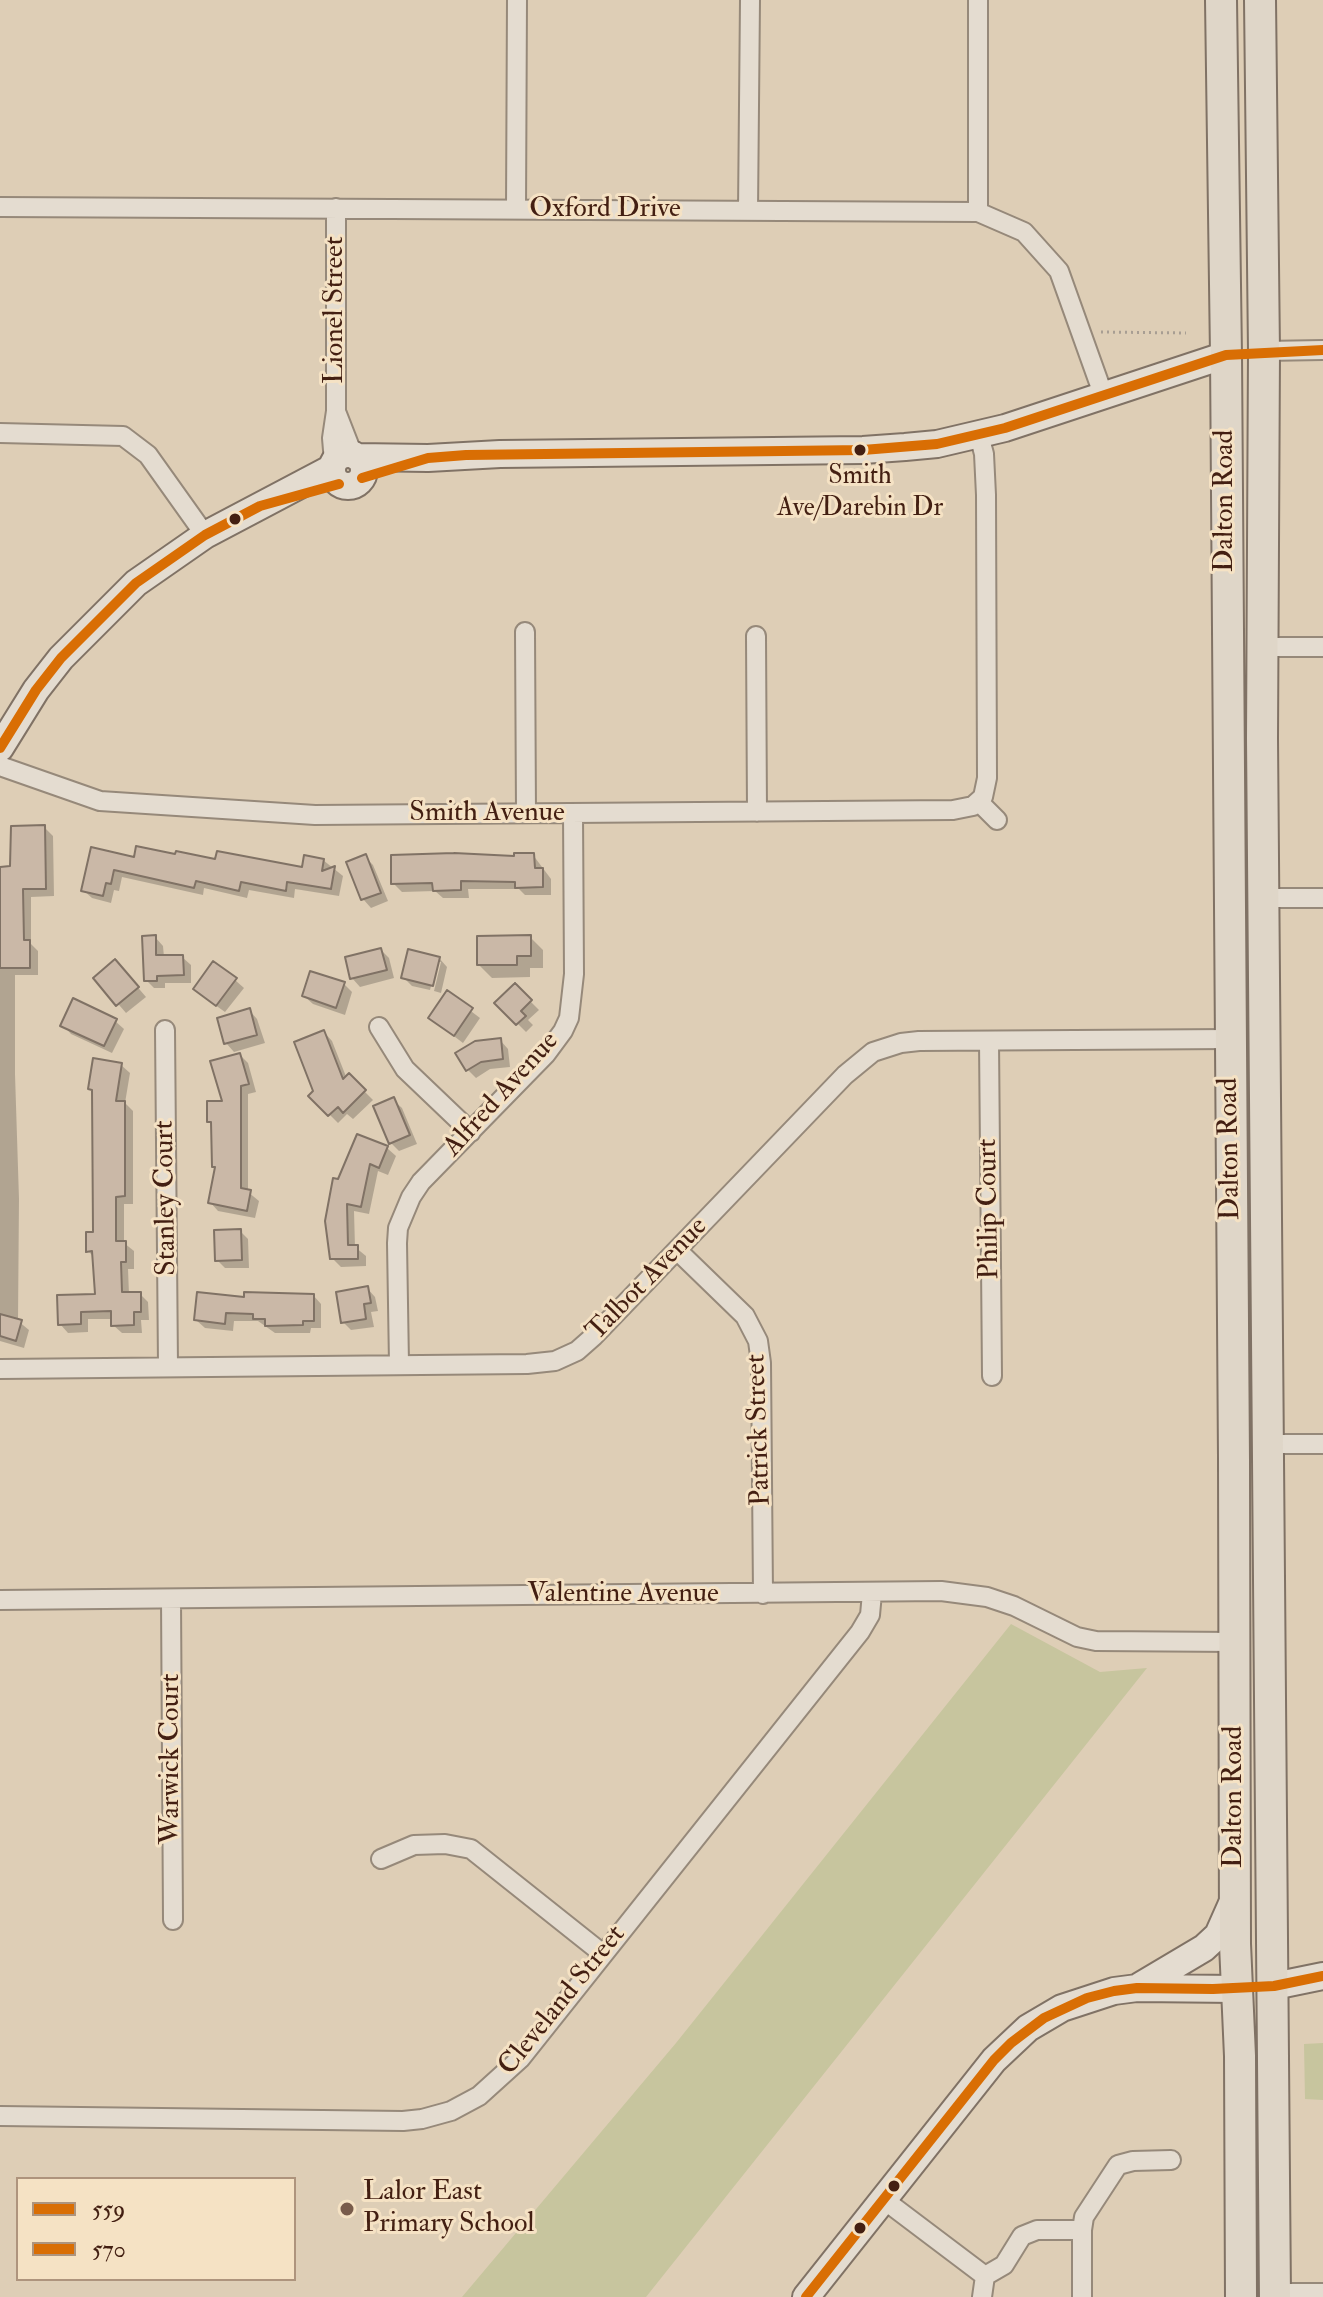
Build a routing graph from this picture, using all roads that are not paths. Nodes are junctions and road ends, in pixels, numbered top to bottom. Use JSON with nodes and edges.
{"nodes":[{"id":1,"x":517,"y":0,"type":"edge"},
{"id":2,"x":750,"y":0,"type":"edge"},
{"id":3,"x":978,"y":0,"type":"edge"},
{"id":4,"x":1221,"y":0,"type":"edge"},
{"id":5,"x":1260,"y":0,"type":"edge"},
{"id":6,"x":0,"y":207,"type":"edge"},
{"id":7,"x":336,"y":208,"type":"junction"},
{"id":8,"x":516,"y":209,"type":"junction"},
{"id":9,"x":748,"y":211,"type":"junction"},
{"id":10,"x":978,"y":212,"type":"junction"},
{"id":11,"x":1323,"y":350,"type":"edge"},
{"id":12,"x":1264,"y":351,"type":"junction"},
{"id":13,"x":1226,"y":355,"type":"junction"},
{"id":14,"x":1103,"y":394,"type":"junction"},
{"id":15,"x":0,"y":433,"type":"edge"},
{"id":16,"x":979,"y":435,"type":"junction"},
{"id":17,"x":346,"y":467,"type":"junction"},
{"id":18,"x":205,"y":535,"type":"junction"},
{"id":19,"x":525,"y":632,"type":"dead end"},
{"id":20,"x":756,"y":636,"type":"dead end"},
{"id":21,"x":1264,"y":647,"type":"junction"},
{"id":22,"x":1323,"y":647,"type":"edge"},
{"id":23,"x":0,"y":748,"type":"edge"},
{"id":24,"x":0,"y":766,"type":"edge"},
{"id":25,"x":979,"y":802,"type":"junction"},
{"id":26,"x":757,"y":812,"type":"junction"},
{"id":27,"x":526,"y":813,"type":"junction"},
{"id":28,"x":573,"y":813,"type":"junction"},
{"id":29,"x":997,"y":820,"type":"dead end"},
{"id":30,"x":1264,"y":898,"type":"junction"},
{"id":31,"x":1323,"y":898,"type":"edge"},
{"id":32,"x":1230,"y":899,"type":"junction"},
{"id":33,"x":379,"y":1027,"type":"dead end"},
{"id":34,"x":165,"y":1030,"type":"dead end"},
{"id":35,"x":1230,"y":1039,"type":"junction"},
{"id":36,"x":989,"y":1041,"type":"junction"},
{"id":37,"x":471,"y":1132,"type":"junction"},
{"id":38,"x":678,"y":1251,"type":"junction"},
{"id":39,"x":399,"y":1364,"type":"junction"},
{"id":40,"x":168,"y":1366,"type":"junction"},
{"id":41,"x":0,"y":1369,"type":"edge"},
{"id":42,"x":992,"y":1376,"type":"dead end"},
{"id":43,"x":1268,"y":1444,"type":"junction"},
{"id":44,"x":1323,"y":1444,"type":"edge"},
{"id":45,"x":872,"y":1593,"type":"junction"},
{"id":46,"x":763,"y":1594,"type":"junction"},
{"id":47,"x":171,"y":1599,"type":"junction"},
{"id":48,"x":0,"y":1600,"type":"edge"},
{"id":49,"x":1235,"y":1642,"type":"junction"},
{"id":50,"x":381,"y":1859,"type":"dead end"},
{"id":51,"x":1235,"y":1897,"type":"junction"},
{"id":52,"x":173,"y":1920,"type":"dead end"},
{"id":53,"x":603,"y":1954,"type":"junction"},
{"id":54,"x":1323,"y":1976,"type":"edge"},
{"id":55,"x":1274,"y":1986,"type":"junction"},
{"id":56,"x":1137,"y":1988,"type":"junction"},
{"id":57,"x":1237,"y":1989,"type":"junction"},
{"id":58,"x":0,"y":2116,"type":"edge"},
{"id":59,"x":1171,"y":2160,"type":"dead end"},
{"id":60,"x":883,"y":2199,"type":"junction"},
{"id":61,"x":1082,"y":2230,"type":"junction"},
{"id":62,"x":985,"y":2276,"type":"junction"},
{"id":63,"x":1323,"y":2293,"type":"edge"},
{"id":64,"x":1275,"y":2295,"type":"edge"},
{"id":65,"x":806,"y":2297,"type":"edge"},
{"id":66,"x":982,"y":2297,"type":"edge"},
{"id":67,"x":1082,"y":2297,"type":"edge"},
{"id":68,"x":1241,"y":2297,"type":"edge"}],
"edges":[{"from":1,"to":8,"type":"street"},
{"from":2,"to":9,"type":"street"},
{"from":3,"to":10,"type":"street"},
{"from":4,"to":13,"type":"main road","name":"Dalton Road"},
{"from":5,"to":12,"type":"main road","name":"Dalton Road"},
{"from":6,"to":7,"type":"street","name":"Oxford Drive"},
{"from":7,"to":8,"type":"street","name":"Oxford Drive"},
{"from":7,"to":17,"type":"street","name":"Lionel Street"},
{"from":8,"to":9,"type":"street","name":"Oxford Drive"},
{"from":9,"to":10,"type":"street","name":"Oxford Drive"},
{"from":10,"to":14,"type":"street","name":"Oxford Drive"},
{"from":11,"to":12,"type":"street"},
{"from":12,"to":13,"type":"main road"},
{"from":12,"to":21,"type":"main road","name":"Dalton Road"},
{"from":13,"to":14,"type":"street"},
{"from":13,"to":32,"type":"main road","name":"Dalton Road"},
{"from":14,"to":16,"type":"street"},
{"from":15,"to":18,"type":"street"},
{"from":16,"to":17,"type":"street"},
{"from":16,"to":25,"type":"street"},
{"from":17,"to":18,"type":"street"},
{"from":18,"to":23,"type":"street"},
{"from":19,"to":27,"type":"street"},
{"from":20,"to":26,"type":"street"},
{"from":21,"to":22,"type":"street"},
{"from":21,"to":30,"type":"main road","name":"Dalton Road"},
{"from":24,"to":27,"type":"street","name":"Smith Avenue"},
{"from":25,"to":26,"type":"street","name":"Smith Avenue"},
{"from":25,"to":29,"type":"street"},
{"from":26,"to":28,"type":"street","name":"Smith Avenue"},
{"from":27,"to":28,"type":"street","name":"Smith Avenue"},
{"from":28,"to":37,"type":"street","name":"Alfred Avenue"},
{"from":30,"to":31,"type":"street"},
{"from":30,"to":32,"type":"main road"},
{"from":30,"to":43,"type":"main road","name":"Dalton Road"},
{"from":32,"to":35,"type":"main road","name":"Dalton Road"},
{"from":33,"to":37,"type":"street"},
{"from":34,"to":40,"type":"street","name":"Stanley Court"},
{"from":35,"to":36,"type":"street","name":"Talbot Avenue"},
{"from":35,"to":49,"type":"main road","name":"Dalton Road"},
{"from":36,"to":38,"type":"street","name":"Talbot Avenue"},
{"from":36,"to":42,"type":"street","name":"Philip Court"},
{"from":37,"to":39,"type":"street","name":"Alfred Avenue"},
{"from":38,"to":39,"type":"street","name":"Talbot Avenue"},
{"from":38,"to":46,"type":"street","name":"Patrick Street"},
{"from":39,"to":40,"type":"street","name":"Talbot Avenue"},
{"from":40,"to":41,"type":"street","name":"Talbot Avenue"},
{"from":43,"to":44,"type":"street"},
{"from":43,"to":55,"type":"main road","name":"Dalton Road"},
{"from":45,"to":46,"type":"street","name":"Valentine Avenue"},
{"from":45,"to":49,"type":"street","name":"Valentine Avenue"},
{"from":45,"to":53,"type":"street","name":"Cleveland Street"},
{"from":46,"to":47,"type":"street","name":"Valentine Avenue"},
{"from":47,"to":48,"type":"street","name":"Valentine Avenue"},
{"from":47,"to":52,"type":"street","name":"Warwick Court"},
{"from":49,"to":51,"type":"main road","name":"Dalton Road"},
{"from":50,"to":53,"type":"street"},
{"from":51,"to":56,"type":"street"},
{"from":51,"to":57,"type":"main road","name":"Dalton Road"},
{"from":53,"to":58,"type":"street","name":"Cleveland Street"},
{"from":54,"to":55,"type":"street"},
{"from":55,"to":57,"type":"main road"},
{"from":55,"to":64,"type":"main road","name":"Dalton Road"},
{"from":56,"to":57,"type":"street"},
{"from":56,"to":60,"type":"street"},
{"from":57,"to":68,"type":"main road","name":"Dalton Road"},
{"from":59,"to":61,"type":"street"},
{"from":60,"to":62,"type":"street"},
{"from":60,"to":65,"type":"street"},
{"from":61,"to":62,"type":"street"},
{"from":61,"to":67,"type":"street"},
{"from":62,"to":66,"type":"street"},
{"from":63,"to":64,"type":"street"}]}
